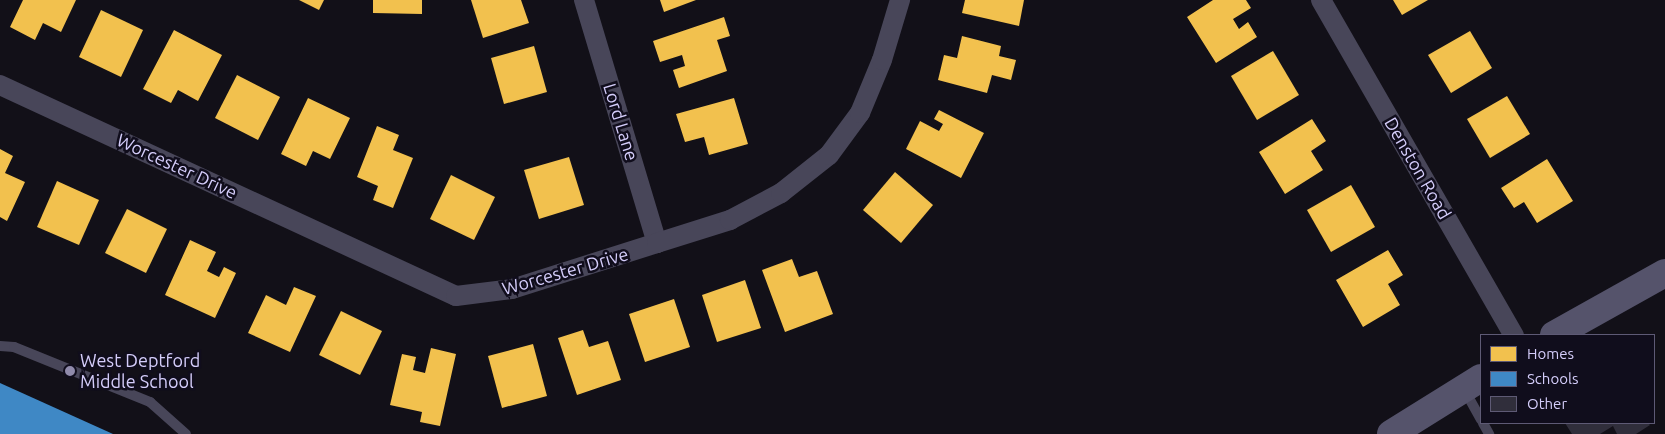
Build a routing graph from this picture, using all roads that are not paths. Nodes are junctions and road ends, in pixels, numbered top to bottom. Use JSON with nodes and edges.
{"nodes":[{"id":1,"x":584,"y":0,"type":"edge"},
{"id":2,"x":900,"y":0,"type":"edge"},
{"id":3,"x":1321,"y":0,"type":"edge"},
{"id":4,"x":0,"y":85,"type":"edge"},
{"id":5,"x":657,"y":244,"type":"junction"},
{"id":6,"x":1665,"y":273,"type":"edge"},
{"id":7,"x":1513,"y":334,"type":"edge"},
{"id":8,"x":1556,"y":334,"type":"edge"},
{"id":9,"x":0,"y":346,"type":"edge"},
{"id":10,"x":1472,"y":383,"type":"edge"},
{"id":11,"x":1480,"y":414,"type":"edge"},
{"id":12,"x":186,"y":434,"type":"edge"},
{"id":13,"x":1391,"y":434,"type":"edge"}],
"edges":[{"from":1,"to":5,"type":"street","name":"Lord Lane"},
{"from":2,"to":5,"type":"street","name":"Worcester Drive"},
{"from":3,"to":7,"type":"street","name":"Denston Road"},
{"from":4,"to":5,"type":"street","name":"Worcester Drive"},
{"from":6,"to":8,"type":"main road"},
{"from":9,"to":12,"type":"lane"},
{"from":10,"to":11,"type":"lane"},
{"from":10,"to":13,"type":"main road"}]}
